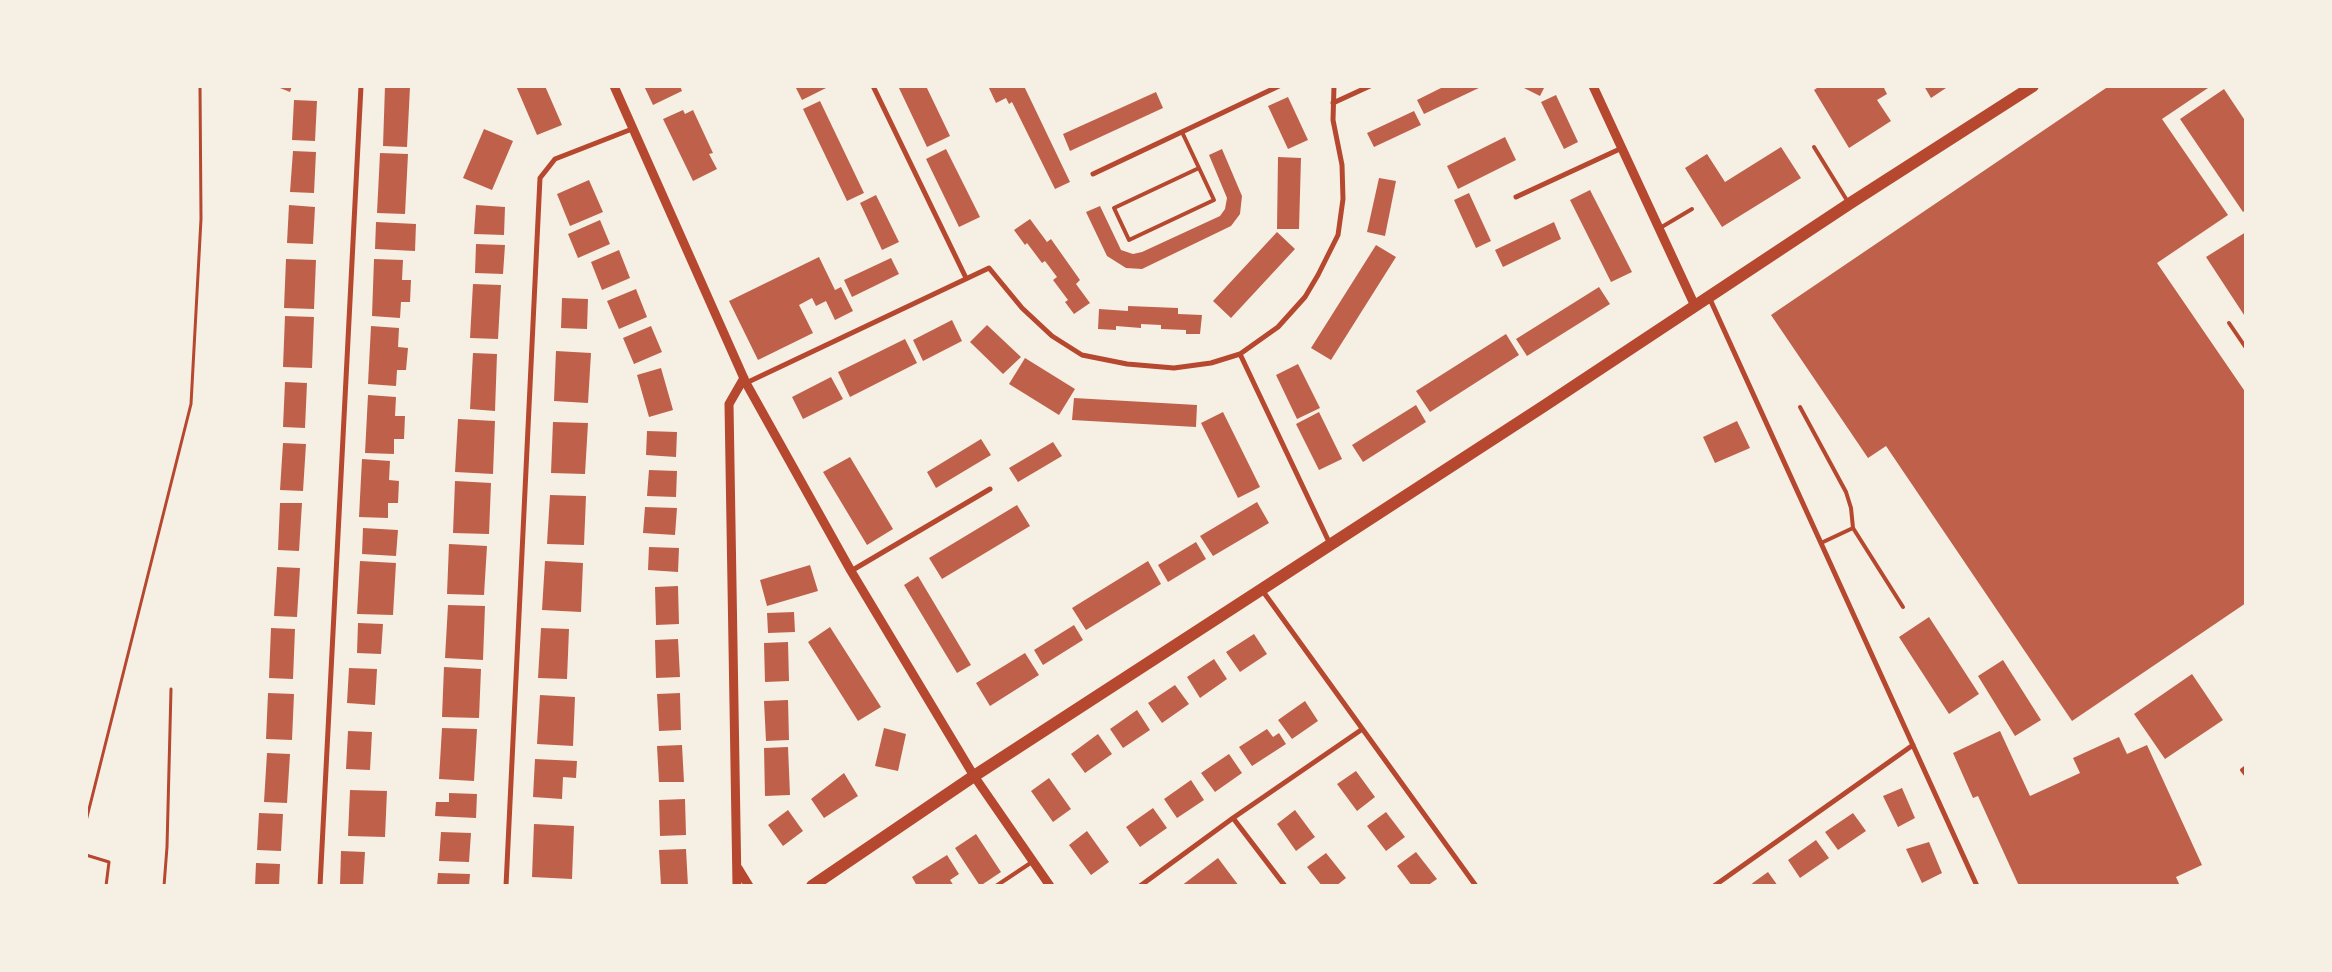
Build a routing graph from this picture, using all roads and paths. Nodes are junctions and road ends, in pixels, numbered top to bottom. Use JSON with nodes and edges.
{"nodes":[{"id":1,"x":200,"y":86,"type":"edge"},
{"id":2,"x":361,"y":86,"type":"edge"},
{"id":3,"x":614,"y":86,"type":"edge"},
{"id":4,"x":873,"y":86,"type":"edge"},
{"id":5,"x":1279,"y":86,"type":"edge"},
{"id":6,"x":1334,"y":86,"type":"edge"},
{"id":7,"x":1370,"y":86,"type":"edge"},
{"id":8,"x":1593,"y":86,"type":"edge"},
{"id":9,"x":2033,"y":86,"type":"edge"},
{"id":10,"x":1333,"y":103,"type":"junction"},
{"id":11,"x":632,"y":129,"type":"junction"},
{"id":12,"x":1182,"y":132,"type":"junction"},
{"id":13,"x":1814,"y":147,"type":"dead end"},
{"id":14,"x":1622,"y":148,"type":"junction"},
{"id":15,"x":1199,"y":168,"type":"junction"},
{"id":16,"x":1093,"y":174,"type":"dead end"},
{"id":17,"x":1516,"y":197,"type":"dead end"},
{"id":18,"x":1849,"y":204,"type":"junction"},
{"id":19,"x":1692,"y":209,"type":"dead end"},
{"id":20,"x":1660,"y":228,"type":"junction"},
{"id":21,"x":966,"y":278,"type":"junction"},
{"id":22,"x":1708,"y":297,"type":"junction"},
{"id":23,"x":1695,"y":306,"type":"junction"},
{"id":24,"x":2230,"y":323,"type":"dead end"},
{"id":25,"x":2246,"y":348,"type":"edge"},
{"id":26,"x":1240,"y":354,"type":"junction"},
{"id":27,"x":745,"y":380,"type":"junction"},
{"id":28,"x":1800,"y":407,"type":"dead end"},
{"id":29,"x":990,"y":489,"type":"dead end"},
{"id":30,"x":1853,"y":528,"type":"junction"},
{"id":31,"x":1821,"y":543,"type":"junction"},
{"id":32,"x":1330,"y":544,"type":"junction"},
{"id":33,"x":851,"y":571,"type":"junction"},
{"id":34,"x":1261,"y":590,"type":"junction"},
{"id":35,"x":1903,"y":607,"type":"dead end"},
{"id":36,"x":170,"y":689,"type":"dead end"},
{"id":37,"x":1361,"y":730,"type":"junction"},
{"id":38,"x":1913,"y":745,"type":"junction"},
{"id":39,"x":2246,"y":767,"type":"edge"},
{"id":40,"x":2246,"y":775,"type":"edge"},
{"id":41,"x":974,"y":776,"type":"junction"},
{"id":42,"x":1233,"y":818,"type":"junction"},
{"id":43,"x":86,"y":821,"type":"edge"},
{"id":44,"x":86,"y":855,"type":"edge"},
{"id":45,"x":1032,"y":862,"type":"junction"},
{"id":46,"x":738,"y":867,"type":"junction"},
{"id":47,"x":106,"y":886,"type":"edge"},
{"id":48,"x":164,"y":886,"type":"edge"},
{"id":49,"x":320,"y":886,"type":"edge"},
{"id":50,"x":506,"y":886,"type":"edge"},
{"id":51,"x":737,"y":886,"type":"edge"},
{"id":52,"x":749,"y":886,"type":"edge"},
{"id":53,"x":812,"y":886,"type":"edge"},
{"id":54,"x":996,"y":886,"type":"edge"},
{"id":55,"x":1050,"y":886,"type":"edge"},
{"id":56,"x":1140,"y":886,"type":"edge"},
{"id":57,"x":1285,"y":886,"type":"edge"},
{"id":58,"x":1476,"y":886,"type":"edge"},
{"id":59,"x":1714,"y":886,"type":"edge"},
{"id":60,"x":1977,"y":886,"type":"edge"}],
"edges":[{"from":1,"to":43,"type":"path"},
{"from":2,"to":49,"type":"street"},
{"from":3,"to":11,"type":"street"},
{"from":4,"to":21,"type":"street"},
{"from":5,"to":12,"type":"street"},
{"from":6,"to":10,"type":"street"},
{"from":7,"to":10,"type":"street"},
{"from":8,"to":14,"type":"street"},
{"from":9,"to":18,"type":"main road"},
{"from":10,"to":26,"type":"street"},
{"from":11,"to":27,"type":"street"},
{"from":11,"to":50,"type":"street"},
{"from":12,"to":15,"type":"lane"},
{"from":12,"to":16,"type":"street"},
{"from":13,"to":18,"type":"lane"},
{"from":14,"to":17,"type":"street"},
{"from":14,"to":20,"type":"street"},
{"from":15,"to":15,"type":"lane"},
{"from":18,"to":22,"type":"main road"},
{"from":19,"to":20,"type":"lane"},
{"from":20,"to":23,"type":"street"},
{"from":21,"to":26,"type":"street"},
{"from":21,"to":27,"type":"street"},
{"from":22,"to":23,"type":"main road"},
{"from":22,"to":31,"type":"street"},
{"from":23,"to":32,"type":"main road"},
{"from":24,"to":25,"type":"lane"},
{"from":26,"to":32,"type":"street"},
{"from":27,"to":33,"type":"street"},
{"from":27,"to":46,"type":"street"},
{"from":28,"to":30,"type":"lane"},
{"from":29,"to":33,"type":"street"},
{"from":30,"to":31,"type":"lane"},
{"from":30,"to":35,"type":"lane"},
{"from":31,"to":38,"type":"street"},
{"from":32,"to":34,"type":"main road"},
{"from":33,"to":41,"type":"street"},
{"from":34,"to":37,"type":"street"},
{"from":34,"to":41,"type":"main road"},
{"from":36,"to":48,"type":"path"},
{"from":37,"to":42,"type":"street"},
{"from":37,"to":58,"type":"street"},
{"from":38,"to":59,"type":"street"},
{"from":38,"to":60,"type":"street"},
{"from":39,"to":40,"type":"lane"},
{"from":41,"to":45,"type":"street"},
{"from":41,"to":53,"type":"main road"},
{"from":42,"to":56,"type":"street"},
{"from":42,"to":57,"type":"street"},
{"from":44,"to":47,"type":"path"},
{"from":45,"to":54,"type":"lane"},
{"from":45,"to":55,"type":"street"},
{"from":46,"to":51,"type":"street"},
{"from":46,"to":52,"type":"street"}]}
